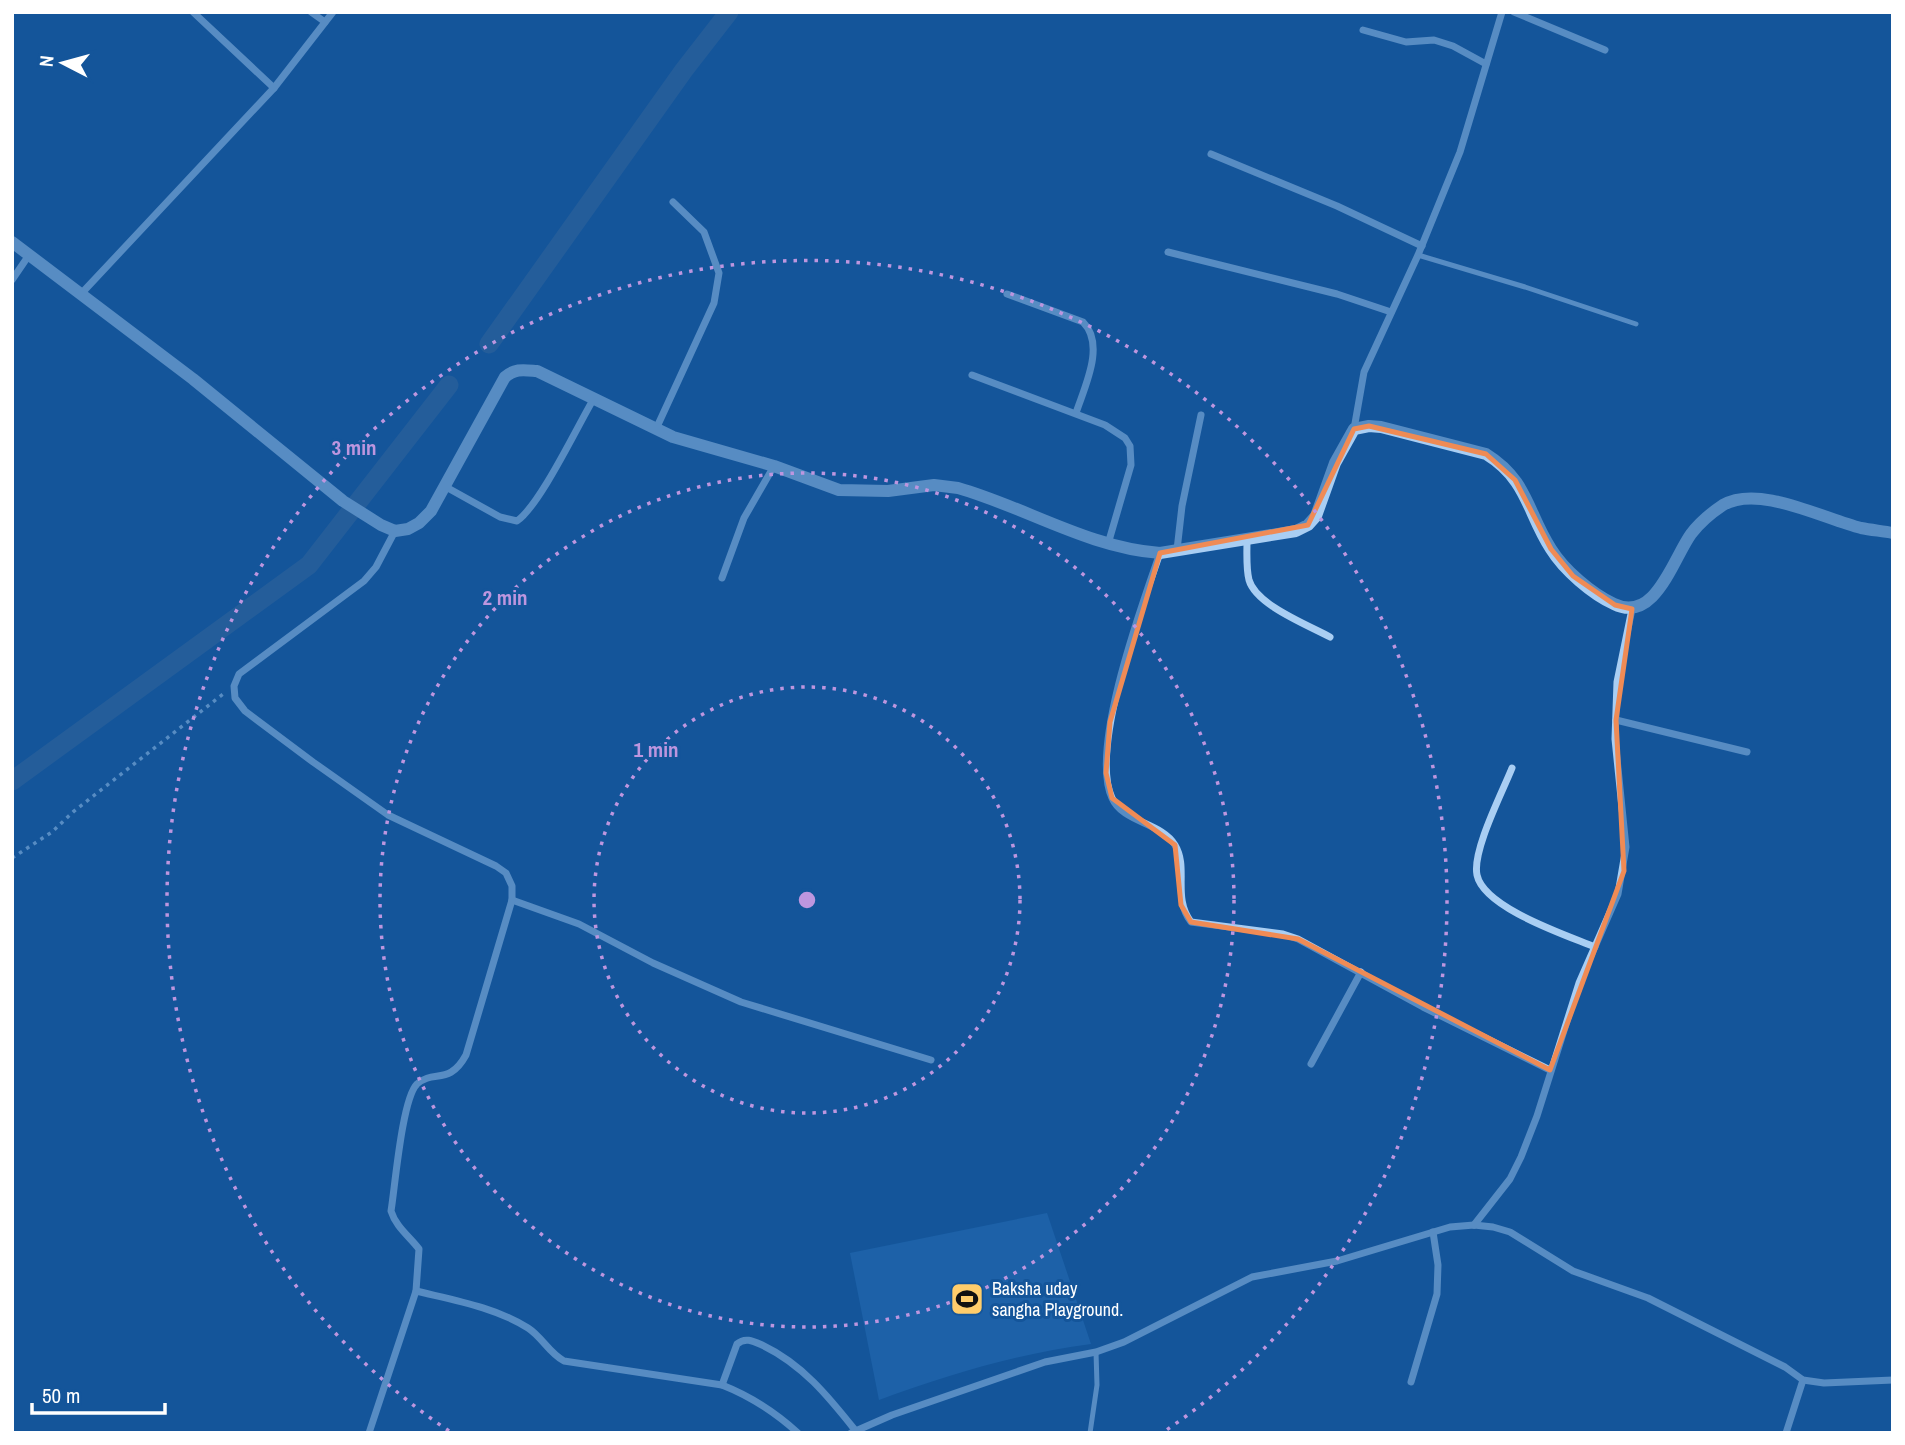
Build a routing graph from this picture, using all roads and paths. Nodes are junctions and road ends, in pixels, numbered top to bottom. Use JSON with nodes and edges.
{"nodes":[{"id":1,"x":193,"y":12,"type":"edge"},
{"id":2,"x":311,"y":12,"type":"edge"},
{"id":3,"x":332,"y":12,"type":"edge"},
{"id":4,"x":1502,"y":12,"type":"edge"},
{"id":5,"x":1514,"y":12,"type":"edge"},
{"id":6,"x":325,"y":22,"type":"junction"},
{"id":7,"x":1363,"y":30,"type":"dead end"},
{"id":8,"x":1605,"y":50,"type":"dead end"},
{"id":9,"x":1486,"y":64,"type":"junction"},
{"id":10,"x":274,"y":88,"type":"junction"},
{"id":11,"x":1211,"y":154,"type":"dead end"},
{"id":12,"x":673,"y":202,"type":"dead end"},
{"id":13,"x":12,"y":242,"type":"edge"},
{"id":14,"x":1422,"y":246,"type":"junction"},
{"id":15,"x":1168,"y":252,"type":"dead end"},
{"id":16,"x":29,"y":255,"type":"junction"},
{"id":17,"x":1418,"y":255,"type":"junction"},
{"id":18,"x":12,"y":280,"type":"edge"},
{"id":19,"x":80,"y":295,"type":"junction"},
{"id":20,"x":1007,"y":295,"type":"dead end"},
{"id":21,"x":1391,"y":312,"type":"junction"},
{"id":22,"x":1636,"y":324,"type":"dead end"},
{"id":23,"x":972,"y":375,"type":"dead end"},
{"id":24,"x":593,"y":400,"type":"junction"},
{"id":25,"x":1076,"y":414,"type":"junction"},
{"id":26,"x":1201,"y":415,"type":"dead end"},
{"id":27,"x":656,"y":429,"type":"junction"},
{"id":28,"x":1354,"y":429,"type":"junction"},
{"id":29,"x":774,"y":466,"type":"junction"},
{"id":30,"x":446,"y":487,"type":"junction"},
{"id":31,"x":395,"y":531,"type":"junction"},
{"id":32,"x":1893,"y":533,"type":"edge"},
{"id":33,"x":1247,"y":541,"type":"junction"},
{"id":34,"x":1108,"y":544,"type":"junction"},
{"id":35,"x":1177,"y":551,"type":"junction"},
{"id":36,"x":1160,"y":554,"type":"junction"},
{"id":37,"x":722,"y":578,"type":"dead end"},
{"id":38,"x":1632,"y":609,"type":"junction"},
{"id":39,"x":1329,"y":637,"type":"dead end"},
{"id":40,"x":234,"y":686,"type":"junction"},
{"id":41,"x":1616,"y":720,"type":"junction"},
{"id":42,"x":1748,"y":752,"type":"dead end"},
{"id":43,"x":1512,"y":768,"type":"dead end"},
{"id":44,"x":12,"y":858,"type":"edge"},
{"id":45,"x":512,"y":900,"type":"junction"},
{"id":46,"x":1595,"y":947,"type":"junction"},
{"id":47,"x":1361,"y":972,"type":"junction"},
{"id":48,"x":931,"y":1060,"type":"dead end"},
{"id":49,"x":1311,"y":1065,"type":"dead end"},
{"id":50,"x":1550,"y":1070,"type":"junction"},
{"id":51,"x":1474,"y":1224,"type":"junction"},
{"id":52,"x":1433,"y":1232,"type":"junction"},
{"id":53,"x":416,"y":1291,"type":"junction"},
{"id":54,"x":1096,"y":1352,"type":"junction"},
{"id":55,"x":1803,"y":1380,"type":"junction"},
{"id":56,"x":1893,"y":1380,"type":"edge"},
{"id":57,"x":1411,"y":1382,"type":"dead end"},
{"id":58,"x":722,"y":1385,"type":"junction"},
{"id":59,"x":853,"y":1432,"type":"edge"},
{"id":60,"x":369,"y":1433,"type":"edge"},
{"id":61,"x":798,"y":1433,"type":"edge"},
{"id":62,"x":1090,"y":1433,"type":"edge"},
{"id":63,"x":1786,"y":1433,"type":"edge"}],
"edges":[{"from":1,"to":10,"type":"street"},
{"from":2,"to":6,"type":"street"},
{"from":3,"to":6,"type":"street"},
{"from":4,"to":9,"type":"street"},
{"from":5,"to":8,"type":"street"},
{"from":6,"to":10,"type":"street"},
{"from":7,"to":9,"type":"street"},
{"from":9,"to":14,"type":"street"},
{"from":10,"to":19,"type":"street"},
{"from":11,"to":14,"type":"street"},
{"from":12,"to":27,"type":"street"},
{"from":13,"to":16,"type":"street"},
{"from":14,"to":17,"type":"street"},
{"from":15,"to":21,"type":"street"},
{"from":16,"to":18,"type":"street"},
{"from":16,"to":19,"type":"street"},
{"from":17,"to":21,"type":"street"},
{"from":17,"to":22,"type":"lane"},
{"from":19,"to":31,"type":"street"},
{"from":20,"to":25,"type":"street"},
{"from":21,"to":28,"type":"street"},
{"from":23,"to":25,"type":"street"},
{"from":24,"to":27,"type":"street"},
{"from":24,"to":30,"type":"street"},
{"from":24,"to":30,"type":"street"},
{"from":25,"to":34,"type":"street"},
{"from":26,"to":35,"type":"street"},
{"from":27,"to":29,"type":"street"},
{"from":28,"to":33,"type":"street"},
{"from":28,"to":38,"type":"street"},
{"from":29,"to":34,"type":"street"},
{"from":29,"to":37,"type":"street"},
{"from":30,"to":31,"type":"street"},
{"from":31,"to":40,"type":"street"},
{"from":32,"to":38,"type":"street"},
{"from":33,"to":35,"type":"street"},
{"from":33,"to":39,"type":"street"},
{"from":34,"to":36,"type":"street"},
{"from":35,"to":36,"type":"street"},
{"from":36,"to":47,"type":"street"},
{"from":38,"to":41,"type":"street"},
{"from":40,"to":44,"type":"path"},
{"from":40,"to":45,"type":"street"},
{"from":41,"to":42,"type":"street"},
{"from":41,"to":46,"type":"street"},
{"from":43,"to":46,"type":"street"},
{"from":45,"to":48,"type":"street"},
{"from":45,"to":53,"type":"street"},
{"from":46,"to":50,"type":"street"},
{"from":47,"to":49,"type":"street"},
{"from":47,"to":50,"type":"street"},
{"from":50,"to":51,"type":"street"},
{"from":51,"to":52,"type":"street"},
{"from":51,"to":55,"type":"street"},
{"from":52,"to":54,"type":"street"},
{"from":52,"to":57,"type":"street"},
{"from":53,"to":58,"type":"street"},
{"from":53,"to":60,"type":"street"},
{"from":54,"to":59,"type":"street"},
{"from":54,"to":62,"type":"lane"},
{"from":55,"to":56,"type":"street"},
{"from":55,"to":63,"type":"street"},
{"from":58,"to":59,"type":"street"},
{"from":58,"to":61,"type":"street"}]}
